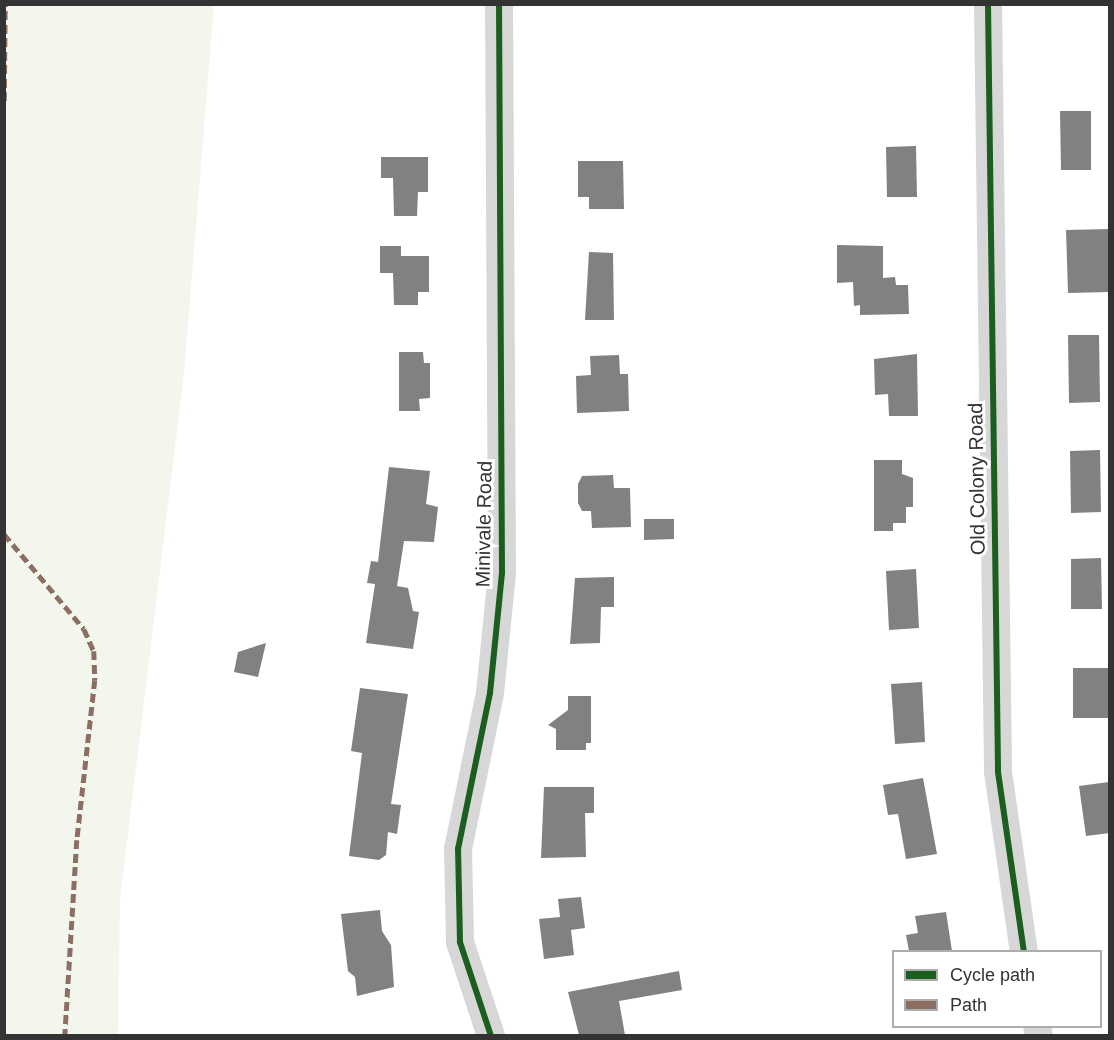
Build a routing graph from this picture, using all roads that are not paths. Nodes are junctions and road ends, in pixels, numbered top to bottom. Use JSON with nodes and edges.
{"nodes":[{"id":1,"x":499,"y":4,"type":"edge"},
{"id":2,"x":988,"y":4,"type":"edge"},
{"id":3,"x":1024,"y":950,"type":"edge"},
{"id":4,"x":491,"y":1035,"type":"edge"}],
"edges":[{"from":1,"to":4,"type":"street","name":"Minivale Road"},
{"from":2,"to":3,"type":"street","name":"Old Colony Road"}]}
